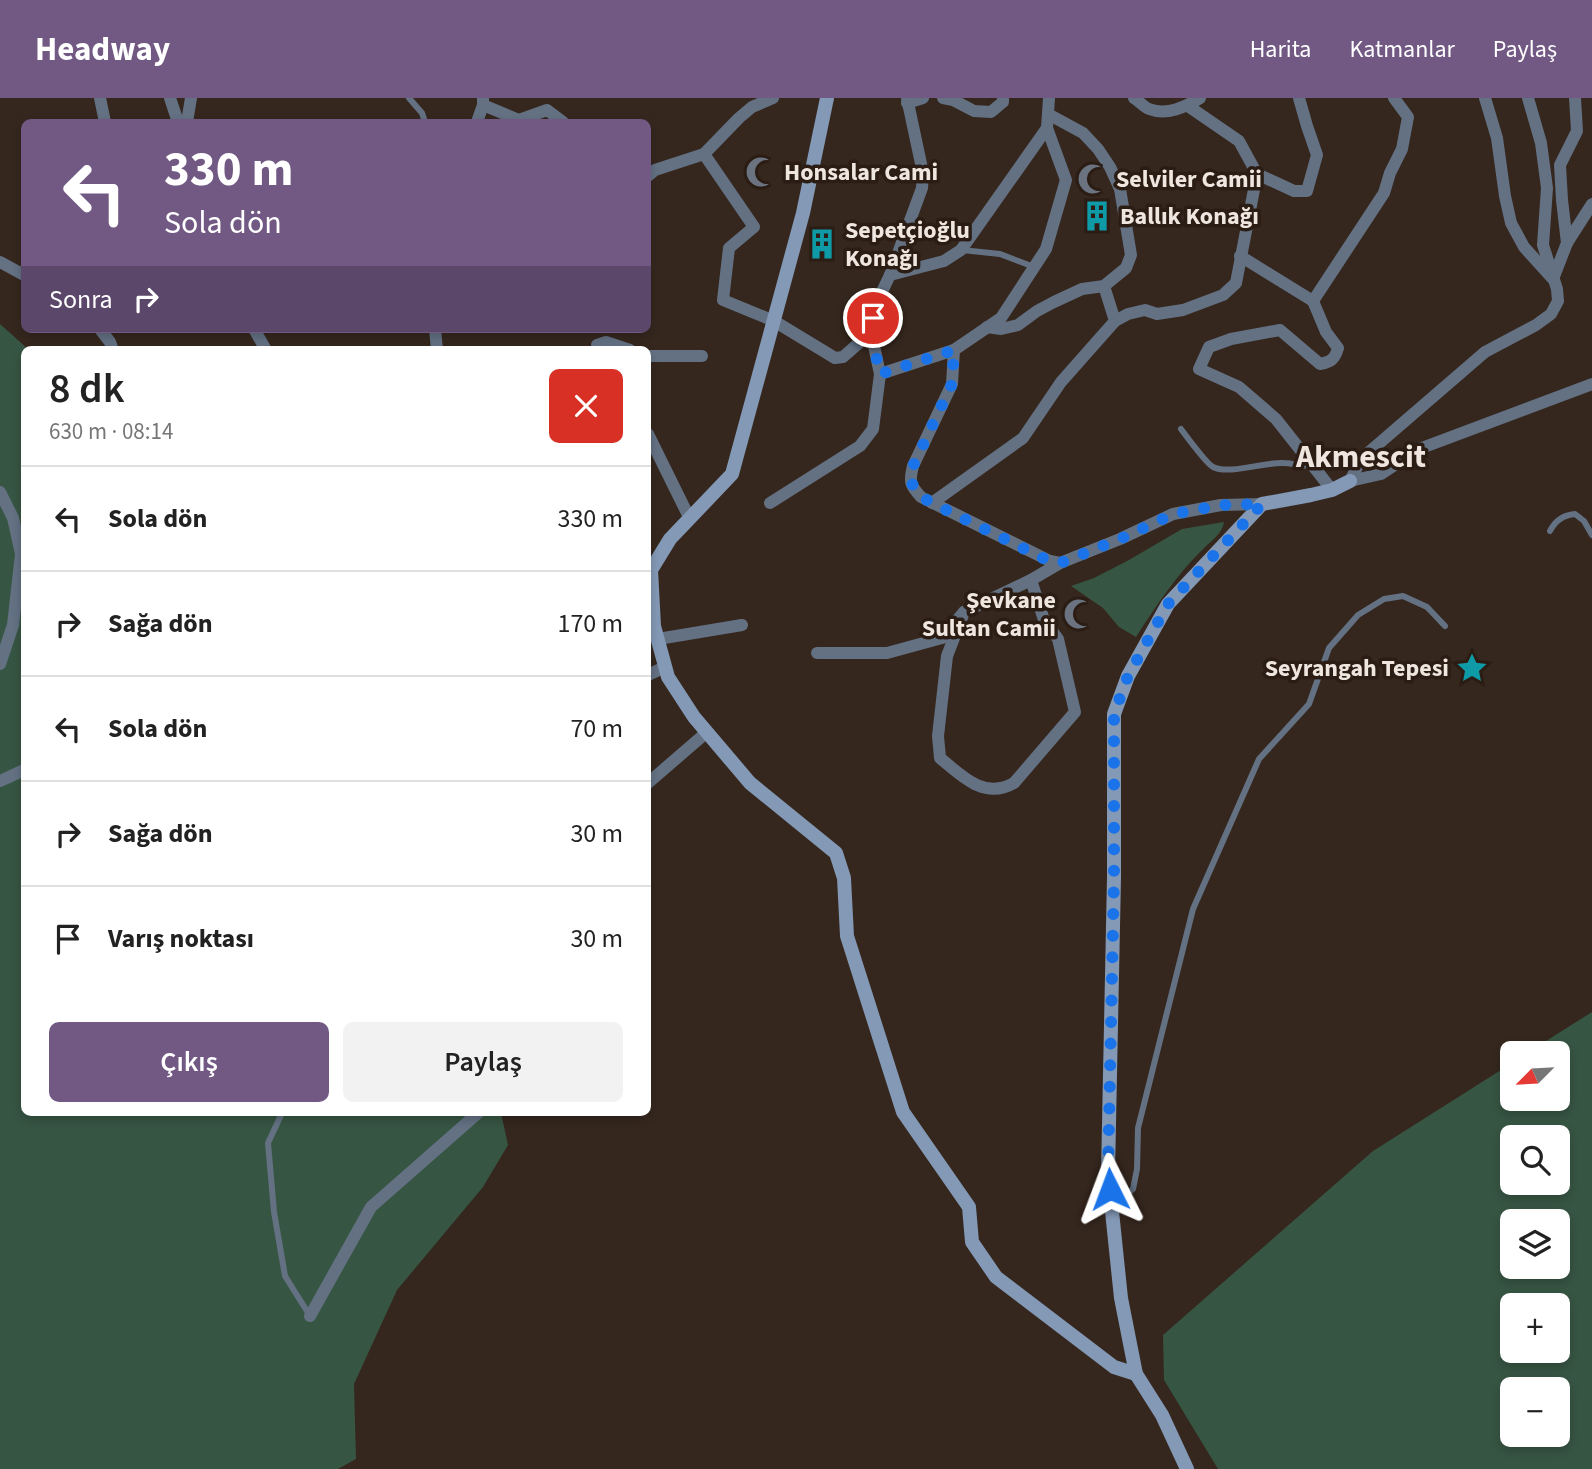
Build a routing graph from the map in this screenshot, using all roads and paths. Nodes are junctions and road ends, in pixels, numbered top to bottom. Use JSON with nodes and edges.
{"nodes":[{"id":1,"x":100,"y":98,"type":"edge"},
{"id":2,"x":170,"y":98,"type":"edge"},
{"id":3,"x":191,"y":98,"type":"edge"},
{"id":4,"x":409,"y":98,"type":"edge"},
{"id":5,"x":538,"y":98,"type":"edge"},
{"id":6,"x":773,"y":98,"type":"edge"},
{"id":7,"x":827,"y":98,"type":"edge"},
{"id":8,"x":923,"y":98,"type":"edge"},
{"id":9,"x":943,"y":98,"type":"edge"},
{"id":10,"x":1003,"y":98,"type":"edge"},
{"id":11,"x":1049,"y":98,"type":"edge"},
{"id":12,"x":1134,"y":98,"type":"edge"},
{"id":13,"x":1200,"y":98,"type":"edge"},
{"id":14,"x":1299,"y":98,"type":"edge"},
{"id":15,"x":1394,"y":98,"type":"edge"},
{"id":16,"x":1485,"y":98,"type":"edge"},
{"id":17,"x":1528,"y":98,"type":"edge"},
{"id":18,"x":1575,"y":98,"type":"edge"},
{"id":19,"x":907,"y":100,"type":"edge"},
{"id":20,"x":483,"y":101,"type":"edge"},
{"id":21,"x":1188,"y":106,"type":"junction"},
{"id":22,"x":547,"y":110,"type":"junction"},
{"id":23,"x":1048,"y":114,"type":"junction"},
{"id":24,"x":104,"y":119,"type":"edge"},
{"id":25,"x":177,"y":119,"type":"edge"},
{"id":26,"x":188,"y":119,"type":"edge"},
{"id":27,"x":424,"y":119,"type":"edge"},
{"id":28,"x":479,"y":119,"type":"edge"},
{"id":29,"x":517,"y":119,"type":"edge"},
{"id":30,"x":522,"y":119,"type":"edge"},
{"id":31,"x":559,"y":119,"type":"edge"},
{"id":32,"x":1047,"y":128,"type":"junction"},
{"id":33,"x":705,"y":154,"type":"junction"},
{"id":34,"x":651,"y":173,"type":"edge"},
{"id":35,"x":1256,"y":174,"type":"junction"},
{"id":36,"x":1592,"y":204,"type":"edge"},
{"id":37,"x":1567,"y":243,"type":"junction"},
{"id":38,"x":961,"y":250,"type":"junction"},
{"id":39,"x":1240,"y":256,"type":"junction"},
{"id":40,"x":0,"y":262,"type":"edge"},
{"id":41,"x":1034,"y":267,"type":"junction"},
{"id":42,"x":21,"y":273,"type":"edge"},
{"id":43,"x":890,"y":275,"type":"junction"},
{"id":44,"x":1553,"y":279,"type":"junction"},
{"id":45,"x":1104,"y":286,"type":"junction"},
{"id":46,"x":1313,"y":301,"type":"junction"},
{"id":47,"x":774,"y":321,"type":"junction"},
{"id":48,"x":1115,"y":321,"type":"junction"},
{"id":49,"x":987,"y":327,"type":"junction"},
{"id":50,"x":868,"y":335,"type":"junction"},
{"id":51,"x":597,"y":346,"type":"edge"},
{"id":52,"x":618,"y":346,"type":"edge"},
{"id":53,"x":954,"y":350,"type":"junction"},
{"id":54,"x":651,"y":356,"type":"edge"},
{"id":55,"x":702,"y":356,"type":"dead end"},
{"id":56,"x":880,"y":374,"type":"junction"},
{"id":57,"x":1592,"y":384,"type":"edge"},
{"id":58,"x":1181,"y":429,"type":"dead end"},
{"id":59,"x":651,"y":440,"type":"edge"},
{"id":60,"x":1312,"y":464,"type":"junction"},
{"id":61,"x":1350,"y":481,"type":"junction"},
{"id":62,"x":1332,"y":490,"type":"junction"},
{"id":63,"x":0,"y":492,"type":"edge"},
{"id":64,"x":770,"y":503,"type":"dead end"},
{"id":65,"x":932,"y":503,"type":"junction"},
{"id":66,"x":1262,"y":504,"type":"junction"},
{"id":67,"x":689,"y":517,"type":"junction"},
{"id":68,"x":1550,"y":531,"type":"dead end"},
{"id":69,"x":1592,"y":535,"type":"edge"},
{"id":70,"x":1060,"y":563,"type":"junction"},
{"id":71,"x":651,"y":568,"type":"edge"},
{"id":72,"x":1031,"y":580,"type":"junction"},
{"id":73,"x":651,"y":593,"type":"edge"},
{"id":74,"x":964,"y":612,"type":"junction"},
{"id":75,"x":742,"y":625,"type":"dead end"},
{"id":76,"x":1445,"y":626,"type":"dead end"},
{"id":77,"x":658,"y":639,"type":"junction"},
{"id":78,"x":817,"y":653,"type":"dead end"},
{"id":79,"x":0,"y":663,"type":"edge"},
{"id":80,"x":666,"y":667,"type":"junction"},
{"id":81,"x":651,"y":674,"type":"edge"},
{"id":82,"x":706,"y":732,"type":"junction"},
{"id":83,"x":21,"y":771,"type":"edge"},
{"id":84,"x":651,"y":780,"type":"edge"},
{"id":85,"x":0,"y":781,"type":"edge"},
{"id":86,"x":281,"y":1116,"type":"edge"},
{"id":87,"x":475,"y":1116,"type":"edge"},
{"id":88,"x":1112,"y":1206,"type":"junction"},
{"id":89,"x":310,"y":1316,"type":"joint"},
{"id":90,"x":1136,"y":1374,"type":"junction"},
{"id":91,"x":1187,"y":1469,"type":"edge"}],
"edges":[{"from":1,"to":24,"type":"street"},
{"from":2,"to":25,"type":"street"},
{"from":3,"to":26,"type":"street"},
{"from":4,"to":27,"type":"lane"},
{"from":5,"to":22,"type":"street"},
{"from":6,"to":33,"type":"street"},
{"from":7,"to":47,"type":"main road"},
{"from":8,"to":19,"type":"street"},
{"from":9,"to":10,"type":"street"},
{"from":11,"to":23,"type":"street"},
{"from":12,"to":21,"type":"street"},
{"from":13,"to":21,"type":"street"},
{"from":14,"to":35,"type":"street"},
{"from":15,"to":46,"type":"street"},
{"from":16,"to":44,"type":"street"},
{"from":17,"to":44,"type":"street"},
{"from":18,"to":37,"type":"street"},
{"from":19,"to":43,"type":"street"},
{"from":20,"to":28,"type":"street"},
{"from":20,"to":29,"type":"street"},
{"from":21,"to":35,"type":"street"},
{"from":22,"to":30,"type":"street"},
{"from":22,"to":31,"type":"street"},
{"from":23,"to":32,"type":"street"},
{"from":23,"to":45,"type":"street"},
{"from":32,"to":38,"type":"street"},
{"from":32,"to":41,"type":"street"},
{"from":33,"to":34,"type":"street"},
{"from":33,"to":47,"type":"street"},
{"from":35,"to":39,"type":"street"},
{"from":36,"to":37,"type":"street"},
{"from":37,"to":44,"type":"street"},
{"from":38,"to":41,"type":"lane"},
{"from":38,"to":43,"type":"street"},
{"from":39,"to":46,"type":"street"},
{"from":39,"to":48,"type":"street"},
{"from":40,"to":42,"type":"street"},
{"from":41,"to":49,"type":"street"},
{"from":43,"to":50,"type":"street"},
{"from":44,"to":61,"type":"street"},
{"from":45,"to":48,"type":"street"},
{"from":45,"to":49,"type":"street"},
{"from":46,"to":60,"type":"street"},
{"from":47,"to":50,"type":"street"},
{"from":47,"to":67,"type":"main road"},
{"from":48,"to":65,"type":"street"},
{"from":49,"to":53,"type":"street"},
{"from":50,"to":56,"type":"street"},
{"from":51,"to":52,"type":"street"},
{"from":53,"to":56,"type":"street"},
{"from":53,"to":65,"type":"street"},
{"from":54,"to":55,"type":"street"},
{"from":56,"to":64,"type":"street"},
{"from":57,"to":61,"type":"street"},
{"from":58,"to":60,"type":"lane"},
{"from":59,"to":67,"type":"street"},
{"from":60,"to":62,"type":"street"},
{"from":61,"to":62,"type":"main road"},
{"from":62,"to":66,"type":"main road"},
{"from":63,"to":79,"type":"street"},
{"from":65,"to":70,"type":"street"},
{"from":66,"to":70,"type":"street"},
{"from":66,"to":88,"type":"main road"},
{"from":67,"to":71,"type":"main road"},
{"from":68,"to":69,"type":"lane"},
{"from":70,"to":72,"type":"street"},
{"from":72,"to":74,"type":"street"},
{"from":72,"to":74,"type":"street"},
{"from":73,"to":77,"type":"main road"},
{"from":74,"to":78,"type":"street"},
{"from":75,"to":77,"type":"street"},
{"from":76,"to":88,"type":"lane"},
{"from":77,"to":80,"type":"main road"},
{"from":80,"to":81,"type":"street"},
{"from":80,"to":82,"type":"main road"},
{"from":82,"to":84,"type":"street"},
{"from":82,"to":90,"type":"main road"},
{"from":83,"to":85,"type":"street"},
{"from":86,"to":89,"type":"lane"},
{"from":87,"to":89,"type":"street"},
{"from":88,"to":90,"type":"main road"},
{"from":90,"to":91,"type":"main road"}]}
